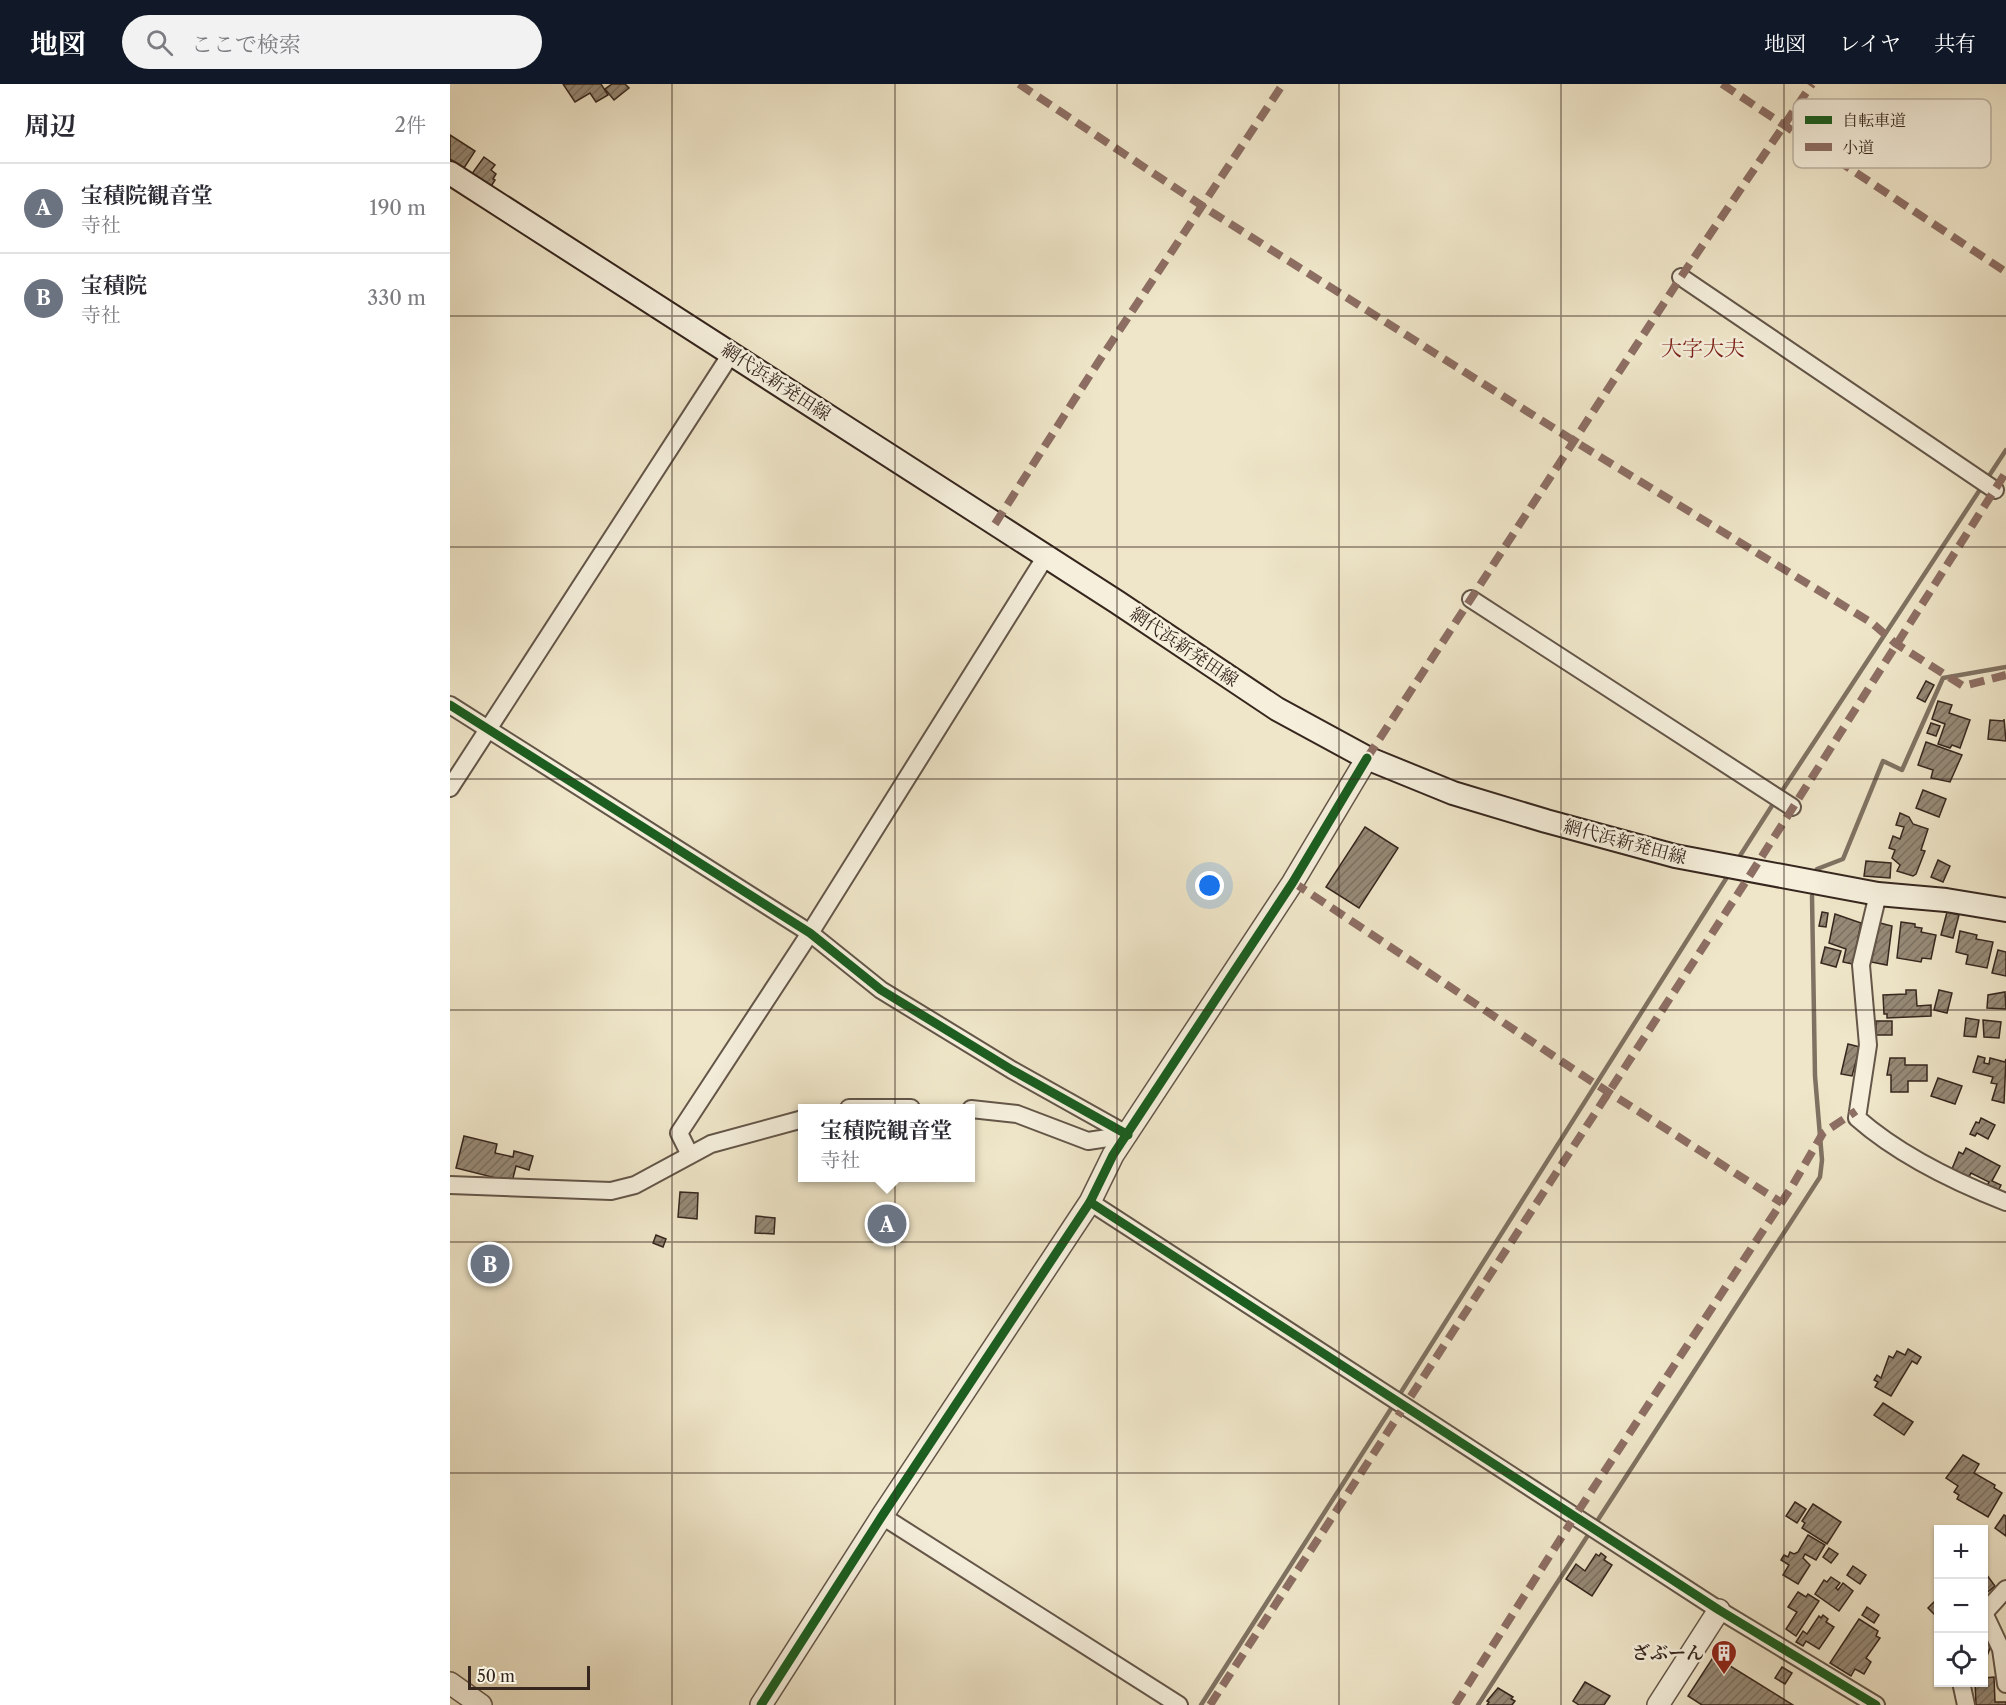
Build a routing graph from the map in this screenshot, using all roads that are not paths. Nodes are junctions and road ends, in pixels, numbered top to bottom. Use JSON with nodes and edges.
{"nodes":[{"id":1,"x":450,"y":173,"type":"edge"},
{"id":2,"x":1681,"y":277,"type":"dead end"},
{"id":3,"x":731,"y":354,"type":"junction"},
{"id":4,"x":1995,"y":490,"type":"dead end"},
{"id":5,"x":1046,"y":556,"type":"junction"},
{"id":6,"x":1471,"y":599,"type":"dead end"},
{"id":7,"x":450,"y":705,"type":"edge"},
{"id":8,"x":488,"y":730,"type":"junction"},
{"id":9,"x":1367,"y":758,"type":"junction"},
{"id":10,"x":450,"y":788,"type":"edge"},
{"id":11,"x":1792,"y":807,"type":"dead end"},
{"id":12,"x":1878,"y":894,"type":"junction"},
{"id":13,"x":2006,"y":909,"type":"edge"},
{"id":14,"x":810,"y":933,"type":"junction"},
{"id":15,"x":975,"y":1109,"type":"edge"},
{"id":16,"x":798,"y":1120,"type":"edge"},
{"id":17,"x":1128,"y":1135,"type":"junction"},
{"id":18,"x":689,"y":1153,"type":"junction"},
{"id":19,"x":450,"y":1185,"type":"edge"},
{"id":20,"x":1090,"y":1202,"type":"junction"},
{"id":21,"x":2006,"y":1202,"type":"edge"},
{"id":22,"x":882,"y":1516,"type":"junction"},
{"id":23,"x":2006,"y":1589,"type":"edge"},
{"id":24,"x":1988,"y":1609,"type":"edge"},
{"id":25,"x":1719,"y":1610,"type":"junction"},
{"id":26,"x":1988,"y":1621,"type":"edge"},
{"id":27,"x":450,"y":1683,"type":"edge"},
{"id":28,"x":2006,"y":1684,"type":"edge"},
{"id":29,"x":1962,"y":1687,"type":"edge"},
{"id":30,"x":481,"y":1705,"type":"edge"},
{"id":31,"x":760,"y":1705,"type":"edge"},
{"id":32,"x":1179,"y":1705,"type":"edge"},
{"id":33,"x":1658,"y":1705,"type":"edge"},
{"id":34,"x":1876,"y":1705,"type":"edge"},
{"id":35,"x":1966,"y":1705,"type":"edge"}],
"edges":[{"from":1,"to":3,"type":"main road","name":"網代浜新発田線"},
{"from":2,"to":4,"type":"street"},
{"from":3,"to":5,"type":"main road","name":"網代浜新発田線"},
{"from":3,"to":8,"type":"street"},
{"from":5,"to":9,"type":"main road","name":"網代浜新発田線"},
{"from":5,"to":14,"type":"street"},
{"from":6,"to":11,"type":"street"},
{"from":7,"to":8,"type":"street"},
{"from":8,"to":10,"type":"street"},
{"from":8,"to":14,"type":"street"},
{"from":9,"to":12,"type":"main road","name":"網代浜新発田線"},
{"from":9,"to":17,"type":"street"},
{"from":12,"to":13,"type":"main road","name":"網代浜新発田線"},
{"from":12,"to":21,"type":"street"},
{"from":14,"to":17,"type":"street"},
{"from":14,"to":18,"type":"street"},
{"from":15,"to":17,"type":"street"},
{"from":16,"to":18,"type":"street"},
{"from":17,"to":20,"type":"street"},
{"from":18,"to":19,"type":"street"},
{"from":20,"to":22,"type":"street"},
{"from":20,"to":25,"type":"street"},
{"from":22,"to":31,"type":"street"},
{"from":22,"to":32,"type":"street"},
{"from":23,"to":24,"type":"street"},
{"from":25,"to":33,"type":"street"},
{"from":25,"to":34,"type":"street"},
{"from":26,"to":28,"type":"street"},
{"from":27,"to":30,"type":"street"},
{"from":29,"to":35,"type":"street"}]}
